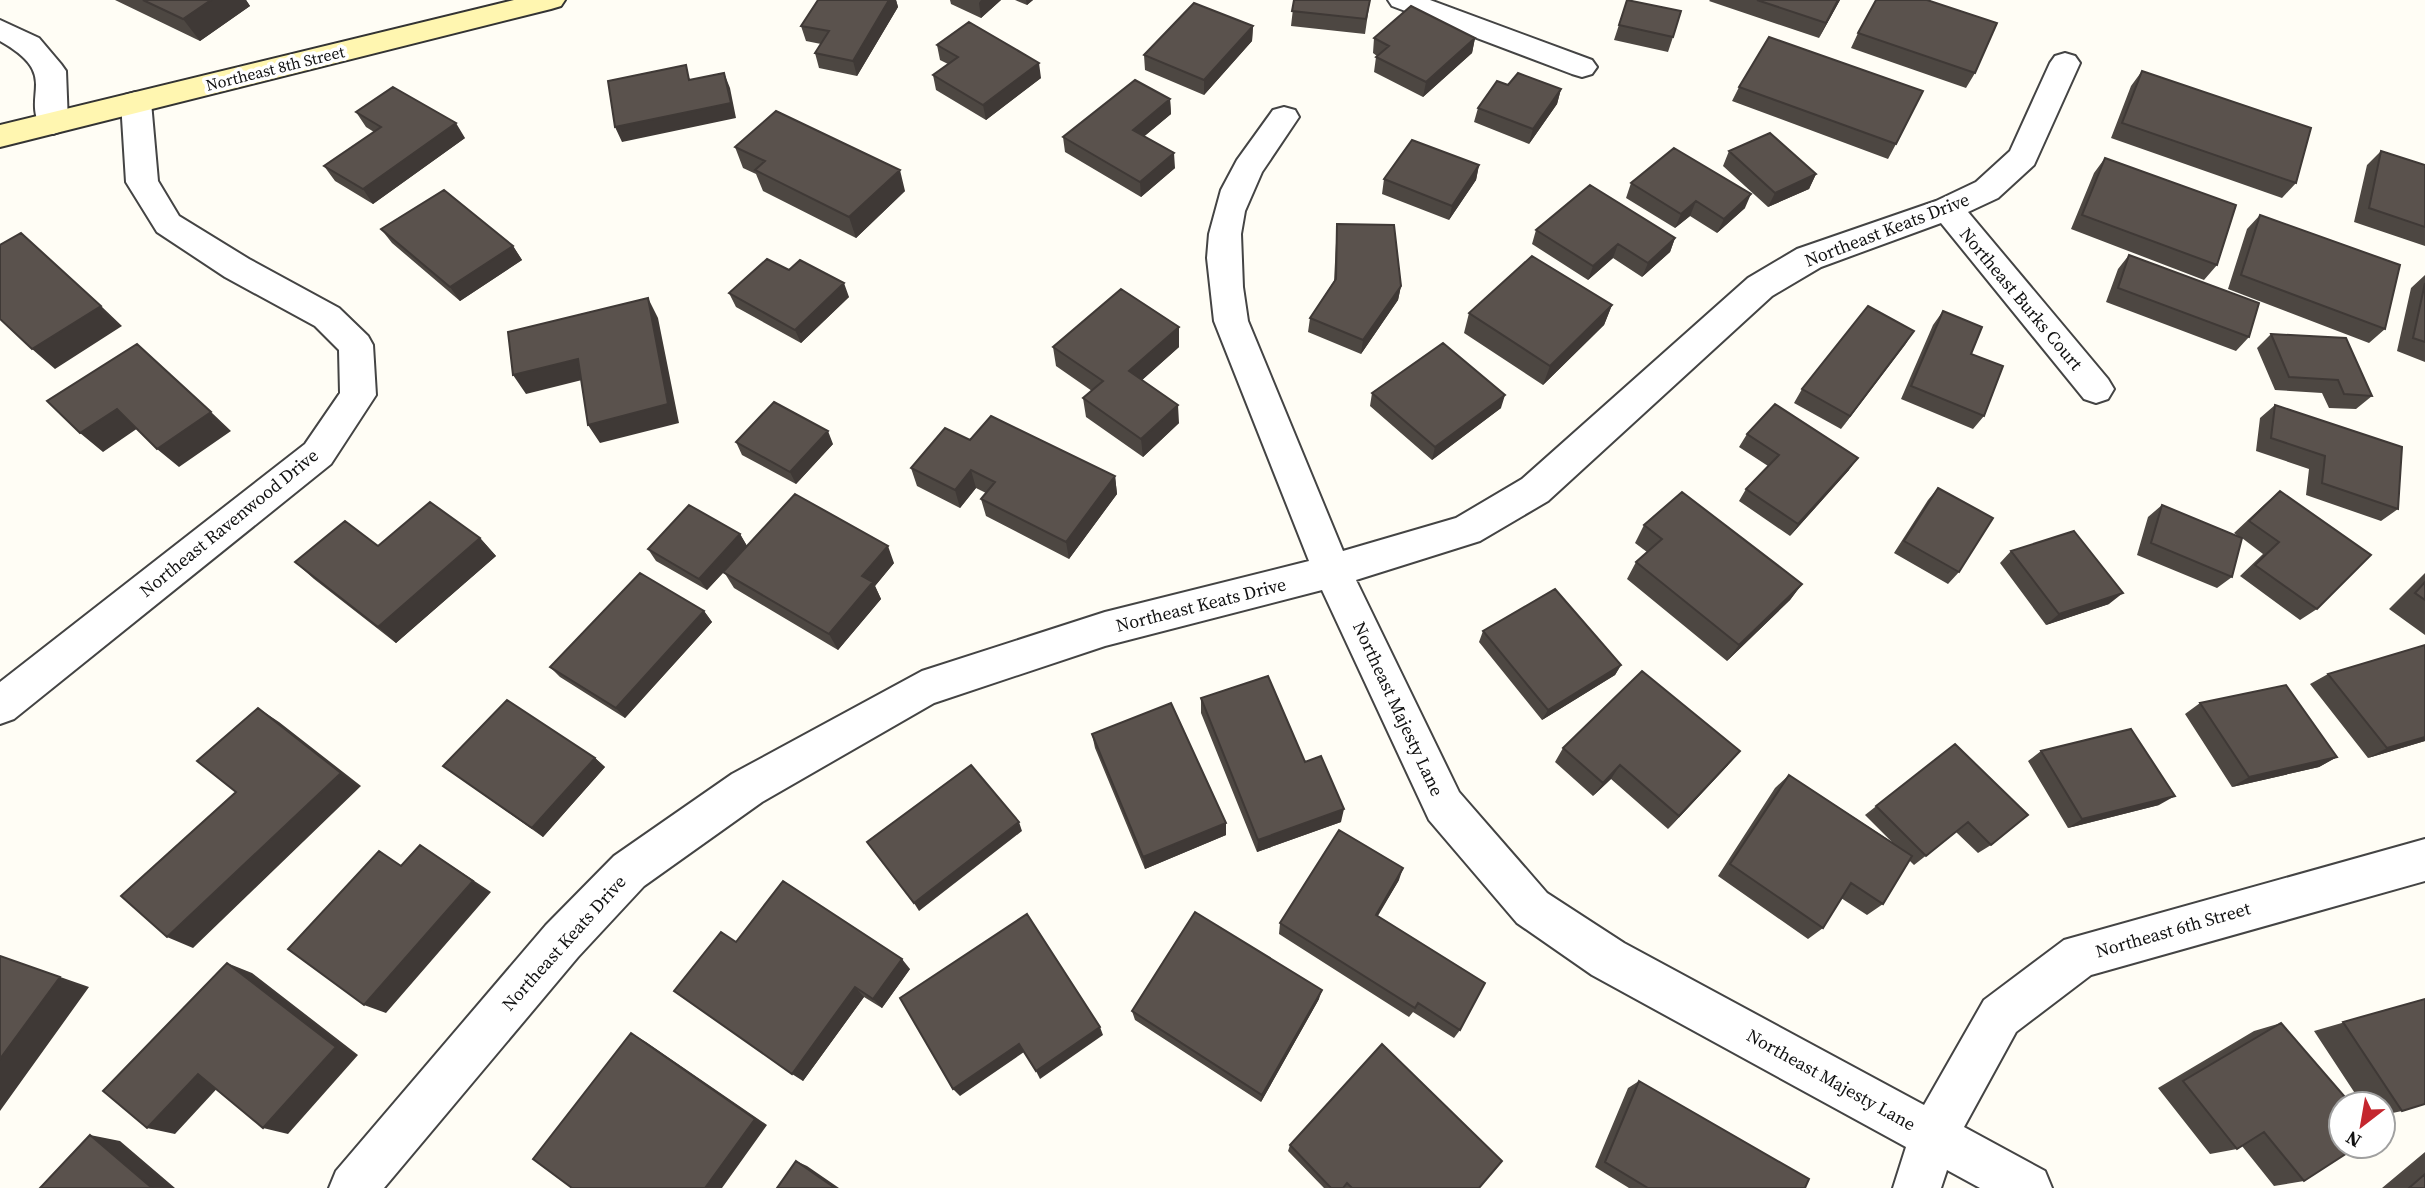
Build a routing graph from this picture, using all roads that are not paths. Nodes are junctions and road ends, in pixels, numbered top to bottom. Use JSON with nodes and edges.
{"nodes":[{"id":1,"x":551,"y":0,"type":"edge"},
{"id":2,"x":1402,"y":0,"type":"edge"},
{"id":3,"x":0,"y":29,"type":"edge"},
{"id":4,"x":2065,"y":63,"type":"dead end"},
{"id":5,"x":1582,"y":67,"type":"dead end"},
{"id":6,"x":136,"y":102,"type":"junction"},
{"id":7,"x":1284,"y":117,"type":"dead end"},
{"id":8,"x":53,"y":123,"type":"junction"},
{"id":9,"x":0,"y":136,"type":"edge"},
{"id":10,"x":1947,"y":209,"type":"junction"},
{"id":11,"x":2096,"y":389,"type":"dead end"},
{"id":12,"x":1332,"y":571,"type":"junction"},
{"id":13,"x":0,"y":706,"type":"edge"},
{"id":14,"x":2425,"y":860,"type":"edge"},
{"id":15,"x":1933,"y":1136,"type":"junction"},
{"id":16,"x":364,"y":1184,"type":"edge"},
{"id":17,"x":1917,"y":1188,"type":"edge"},
{"id":18,"x":2028,"y":1188,"type":"edge"}],
"edges":[{"from":1,"to":6,"type":"main road","name":"Northeast 8th Street"},
{"from":2,"to":5,"type":"street"},
{"from":3,"to":8,"type":"street"},
{"from":4,"to":10,"type":"street","name":"Northeast Keats Drive"},
{"from":6,"to":8,"type":"main road","name":"Northeast 8th Street"},
{"from":6,"to":13,"type":"street","name":"Northeast Ravenwood Drive"},
{"from":7,"to":12,"type":"street","name":"Northeast Majesty Lane"},
{"from":8,"to":9,"type":"main road","name":"Northeast 8th Street"},
{"from":10,"to":11,"type":"street","name":"Northeast Burks Court"},
{"from":10,"to":12,"type":"street","name":"Northeast Keats Drive"},
{"from":12,"to":15,"type":"street","name":"Northeast Majesty Lane"},
{"from":12,"to":16,"type":"street","name":"Northeast Keats Drive"},
{"from":14,"to":15,"type":"street","name":"Northeast 6th Street"},
{"from":15,"to":17,"type":"street","name":"Northeast 6th Street"},
{"from":15,"to":18,"type":"street","name":"Northeast Majesty Lane"}]}
